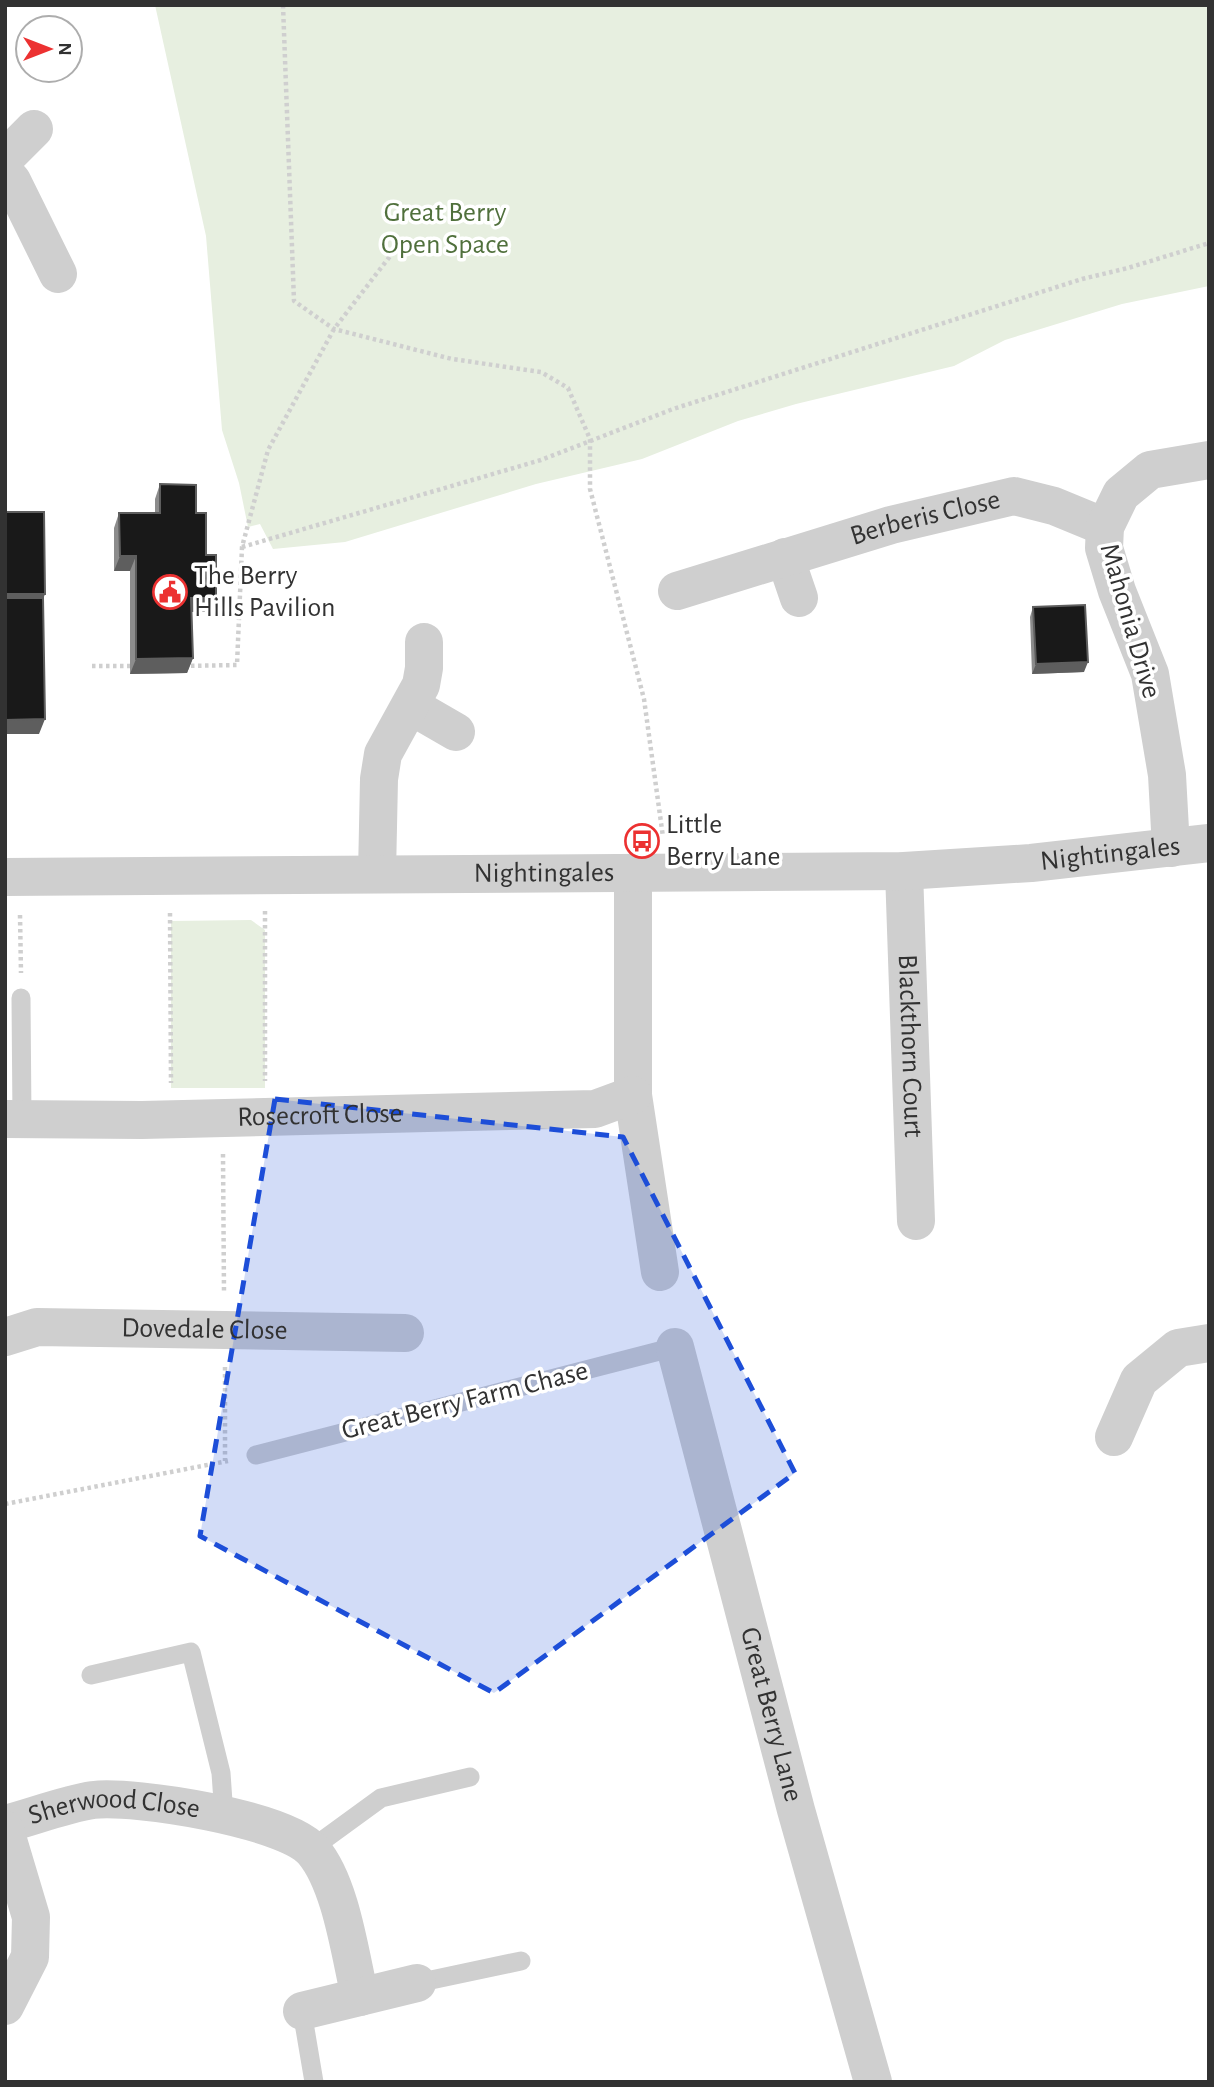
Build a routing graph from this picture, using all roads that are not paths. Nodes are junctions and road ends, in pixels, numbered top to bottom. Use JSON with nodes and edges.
{"nodes":[{"id":1,"x":34,"y":129,"type":"dead end"},
{"id":2,"x":5,"y":158,"type":"edge"},
{"id":3,"x":5,"y":173,"type":"edge"},
{"id":4,"x":58,"y":274,"type":"dead end"},
{"id":5,"x":1209,"y":460,"type":"edge"},
{"id":6,"x":1105,"y":527,"type":"junction"},
{"id":7,"x":785,"y":557,"type":"junction"},
{"id":8,"x":677,"y":590,"type":"dead end"},
{"id":9,"x":799,"y":598,"type":"dead end"},
{"id":10,"x":424,"y":642,"type":"dead end"},
{"id":11,"x":411,"y":706,"type":"junction"},
{"id":12,"x":456,"y":732,"type":"dead end"},
{"id":13,"x":1209,"y":843,"type":"edge"},
{"id":14,"x":1171,"y":848,"type":"junction"},
{"id":15,"x":904,"y":871,"type":"junction"},
{"id":16,"x":651,"y":873,"type":"junction"},
{"id":17,"x":377,"y":874,"type":"junction"},
{"id":18,"x":12,"y":877,"type":"edge"},
{"id":19,"x":21,"y":998,"type":"road end"},
{"id":20,"x":633,"y":1095,"type":"junction"},
{"id":21,"x":13,"y":1119,"type":"edge"},
{"id":22,"x":916,"y":1221,"type":"dead end"},
{"id":23,"x":660,"y":1272,"type":"dead end"},
{"id":24,"x":405,"y":1333,"type":"dead end"},
{"id":25,"x":5,"y":1337,"type":"edge"},
{"id":26,"x":1209,"y":1343,"type":"edge"},
{"id":27,"x":675,"y":1347,"type":"joint"},
{"id":28,"x":1114,"y":1437,"type":"dead end"},
{"id":29,"x":256,"y":1455,"type":"road end"},
{"id":30,"x":92,"y":1675,"type":"dead end"},
{"id":31,"x":470,"y":1777,"type":"dead end"},
{"id":32,"x":224,"y":1816,"type":"junction"},
{"id":33,"x":5,"y":1824,"type":"edge"},
{"id":34,"x":5,"y":1830,"type":"edge"},
{"id":35,"x":312,"y":1849,"type":"junction"},
{"id":36,"x":520,"y":1961,"type":"dead end"},
{"id":37,"x":418,"y":1983,"type":"joint"},
{"id":38,"x":360,"y":1997,"type":"junction"},
{"id":39,"x":5,"y":2006,"type":"edge"},
{"id":40,"x":302,"y":2011,"type":"joint"},
{"id":41,"x":314,"y":2082,"type":"edge"},
{"id":42,"x":873,"y":2082,"type":"edge"}],
"edges":[{"from":1,"to":2,"type":"street"},
{"from":3,"to":4,"type":"street"},
{"from":5,"to":6,"type":"street","name":"Mahonia Drive"},
{"from":6,"to":7,"type":"street","name":"Berberis Close"},
{"from":6,"to":14,"type":"street","name":"Mahonia Drive"},
{"from":7,"to":8,"type":"street","name":"Berberis Close"},
{"from":7,"to":9,"type":"street"},
{"from":10,"to":11,"type":"street"},
{"from":11,"to":12,"type":"street"},
{"from":11,"to":17,"type":"street"},
{"from":13,"to":14,"type":"street","name":"Nightingales"},
{"from":14,"to":15,"type":"street","name":"Nightingales"},
{"from":15,"to":16,"type":"street","name":"Nightingales"},
{"from":15,"to":22,"type":"street","name":"Blackthorn Court"},
{"from":16,"to":17,"type":"street","name":"Nightingales"},
{"from":16,"to":20,"type":"street"},
{"from":17,"to":18,"type":"street","name":"Nightingales"},
{"from":19,"to":21,"type":"lane"},
{"from":20,"to":21,"type":"street","name":"Rosecroft Close"},
{"from":20,"to":23,"type":"street"},
{"from":24,"to":25,"type":"street","name":"Dovedale Close"},
{"from":26,"to":28,"type":"street"},
{"from":27,"to":29,"type":"lane","name":"Great Berry Farm Chase"},
{"from":27,"to":42,"type":"street","name":"Great Berry Lane"},
{"from":30,"to":32,"type":"lane","name":"Sherwood Close"},
{"from":31,"to":35,"type":"lane"},
{"from":32,"to":33,"type":"street","name":"Sherwood Close"},
{"from":32,"to":35,"type":"street","name":"Sherwood Close"},
{"from":34,"to":39,"type":"street"},
{"from":35,"to":38,"type":"street","name":"Sherwood Close"},
{"from":36,"to":37,"type":"lane"},
{"from":37,"to":38,"type":"street"},
{"from":38,"to":40,"type":"street"},
{"from":40,"to":41,"type":"lane"}]}
